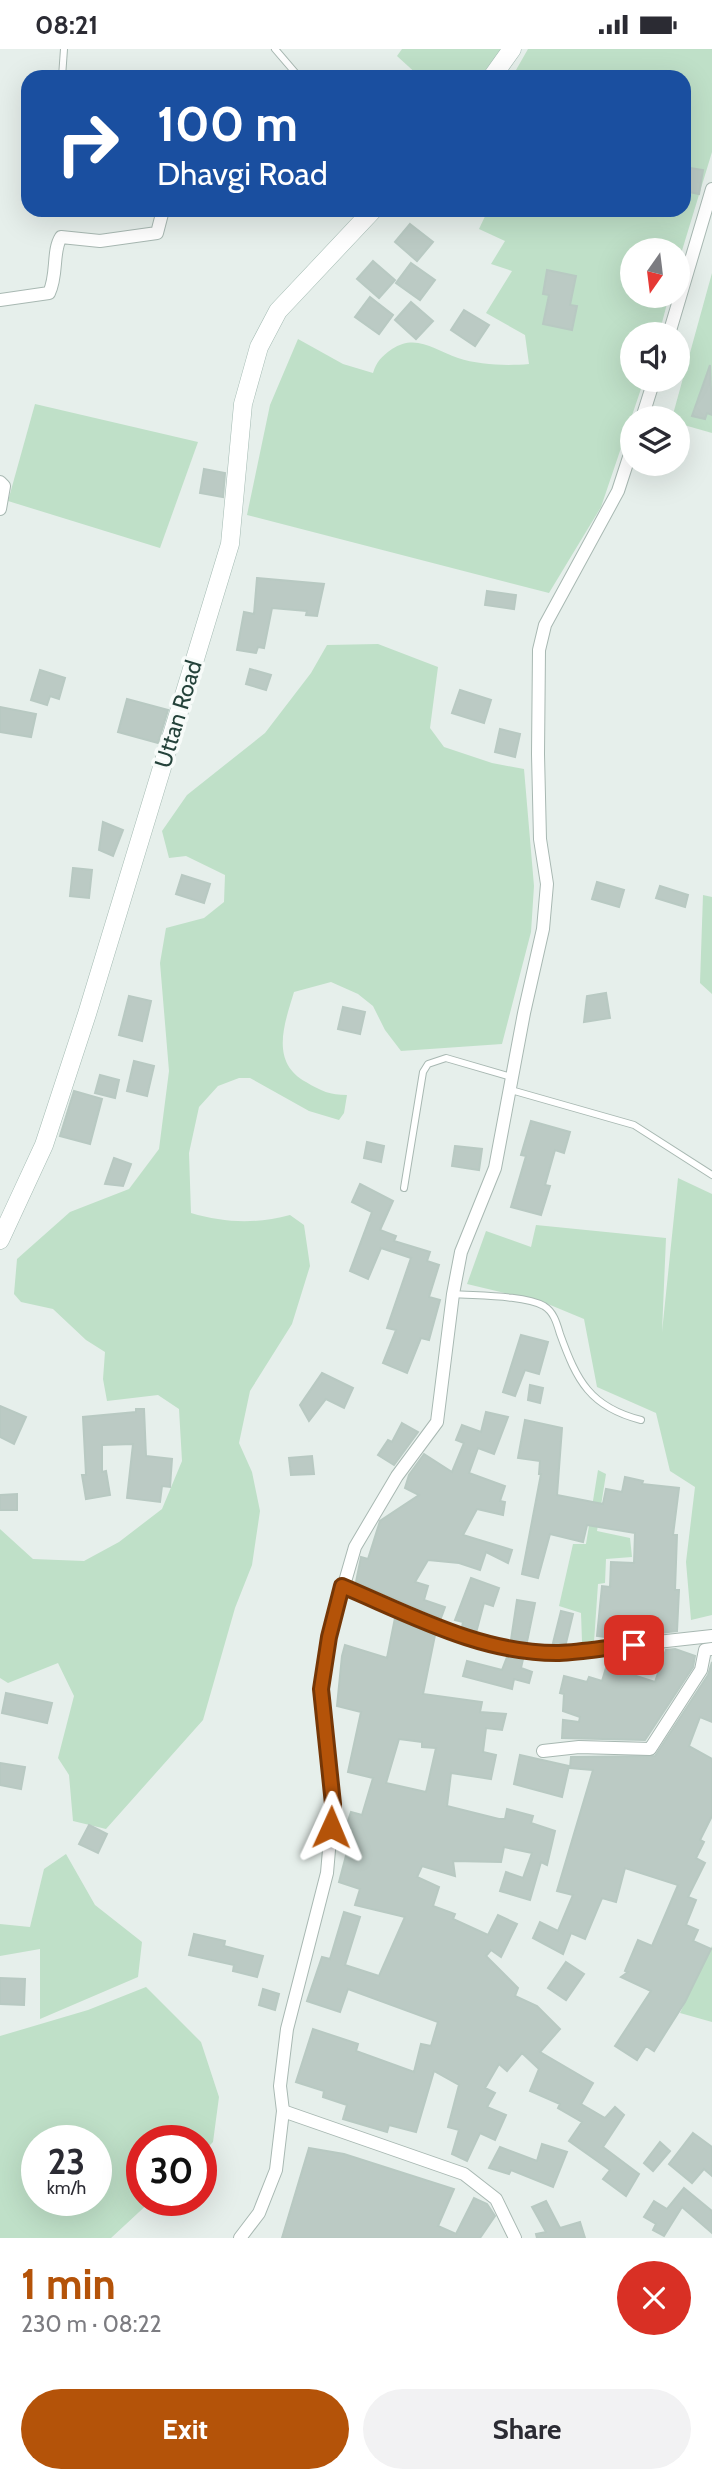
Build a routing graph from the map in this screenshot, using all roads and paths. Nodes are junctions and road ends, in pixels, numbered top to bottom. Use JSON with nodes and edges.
{"nodes":[{"id":1,"x":64,"y":49,"type":"edge"},
{"id":2,"x":275,"y":49,"type":"edge"},
{"id":3,"x":512,"y":49,"type":"edge"},
{"id":4,"x":62,"y":70,"type":"edge"},
{"id":5,"x":293,"y":70,"type":"edge"},
{"id":6,"x":497,"y":70,"type":"edge"},
{"id":7,"x":712,"y":189,"type":"edge"},
{"id":8,"x":161,"y":217,"type":"edge"},
{"id":9,"x":366,"y":217,"type":"edge"},
{"id":10,"x":0,"y":300,"type":"edge"},
{"id":11,"x":673,"y":322,"type":"edge"},
{"id":12,"x":623,"y":476,"type":"edge"},
{"id":13,"x":0,"y":482,"type":"edge"},
{"id":14,"x":0,"y":509,"type":"edge"},
{"id":15,"x":510,"y":1083,"type":"junction"},
{"id":16,"x":712,"y":1175,"type":"edge"},
{"id":17,"x":404,"y":1188,"type":"dead end"},
{"id":18,"x":0,"y":1240,"type":"edge"},
{"id":19,"x":453,"y":1294,"type":"junction"},
{"id":20,"x":641,"y":1420,"type":"dead end"},
{"id":21,"x":342,"y":1586,"type":"junction"},
{"id":22,"x":712,"y":1636,"type":"edge"},
{"id":23,"x":712,"y":1649,"type":"edge"},
{"id":24,"x":543,"y":1751,"type":"dead end"},
{"id":25,"x":283,"y":2111,"type":"junction"},
{"id":26,"x":240,"y":2238,"type":"edge"},
{"id":27,"x":515,"y":2238,"type":"edge"}],
"edges":[{"from":1,"to":4,"type":"lane"},
{"from":2,"to":5,"type":"lane"},
{"from":3,"to":6,"type":"main road"},
{"from":7,"to":11,"type":"street"},
{"from":8,"to":10,"type":"street"},
{"from":9,"to":18,"type":"main road","name":"Uttan Road"},
{"from":12,"to":15,"type":"street"},
{"from":13,"to":14,"type":"street"},
{"from":15,"to":16,"type":"lane"},
{"from":15,"to":17,"type":"lane"},
{"from":15,"to":19,"type":"street"},
{"from":19,"to":20,"type":"lane"},
{"from":19,"to":21,"type":"street"},
{"from":21,"to":22,"type":"street"},
{"from":21,"to":25,"type":"street"},
{"from":23,"to":24,"type":"street"},
{"from":25,"to":26,"type":"street"},
{"from":25,"to":27,"type":"street"}]}
